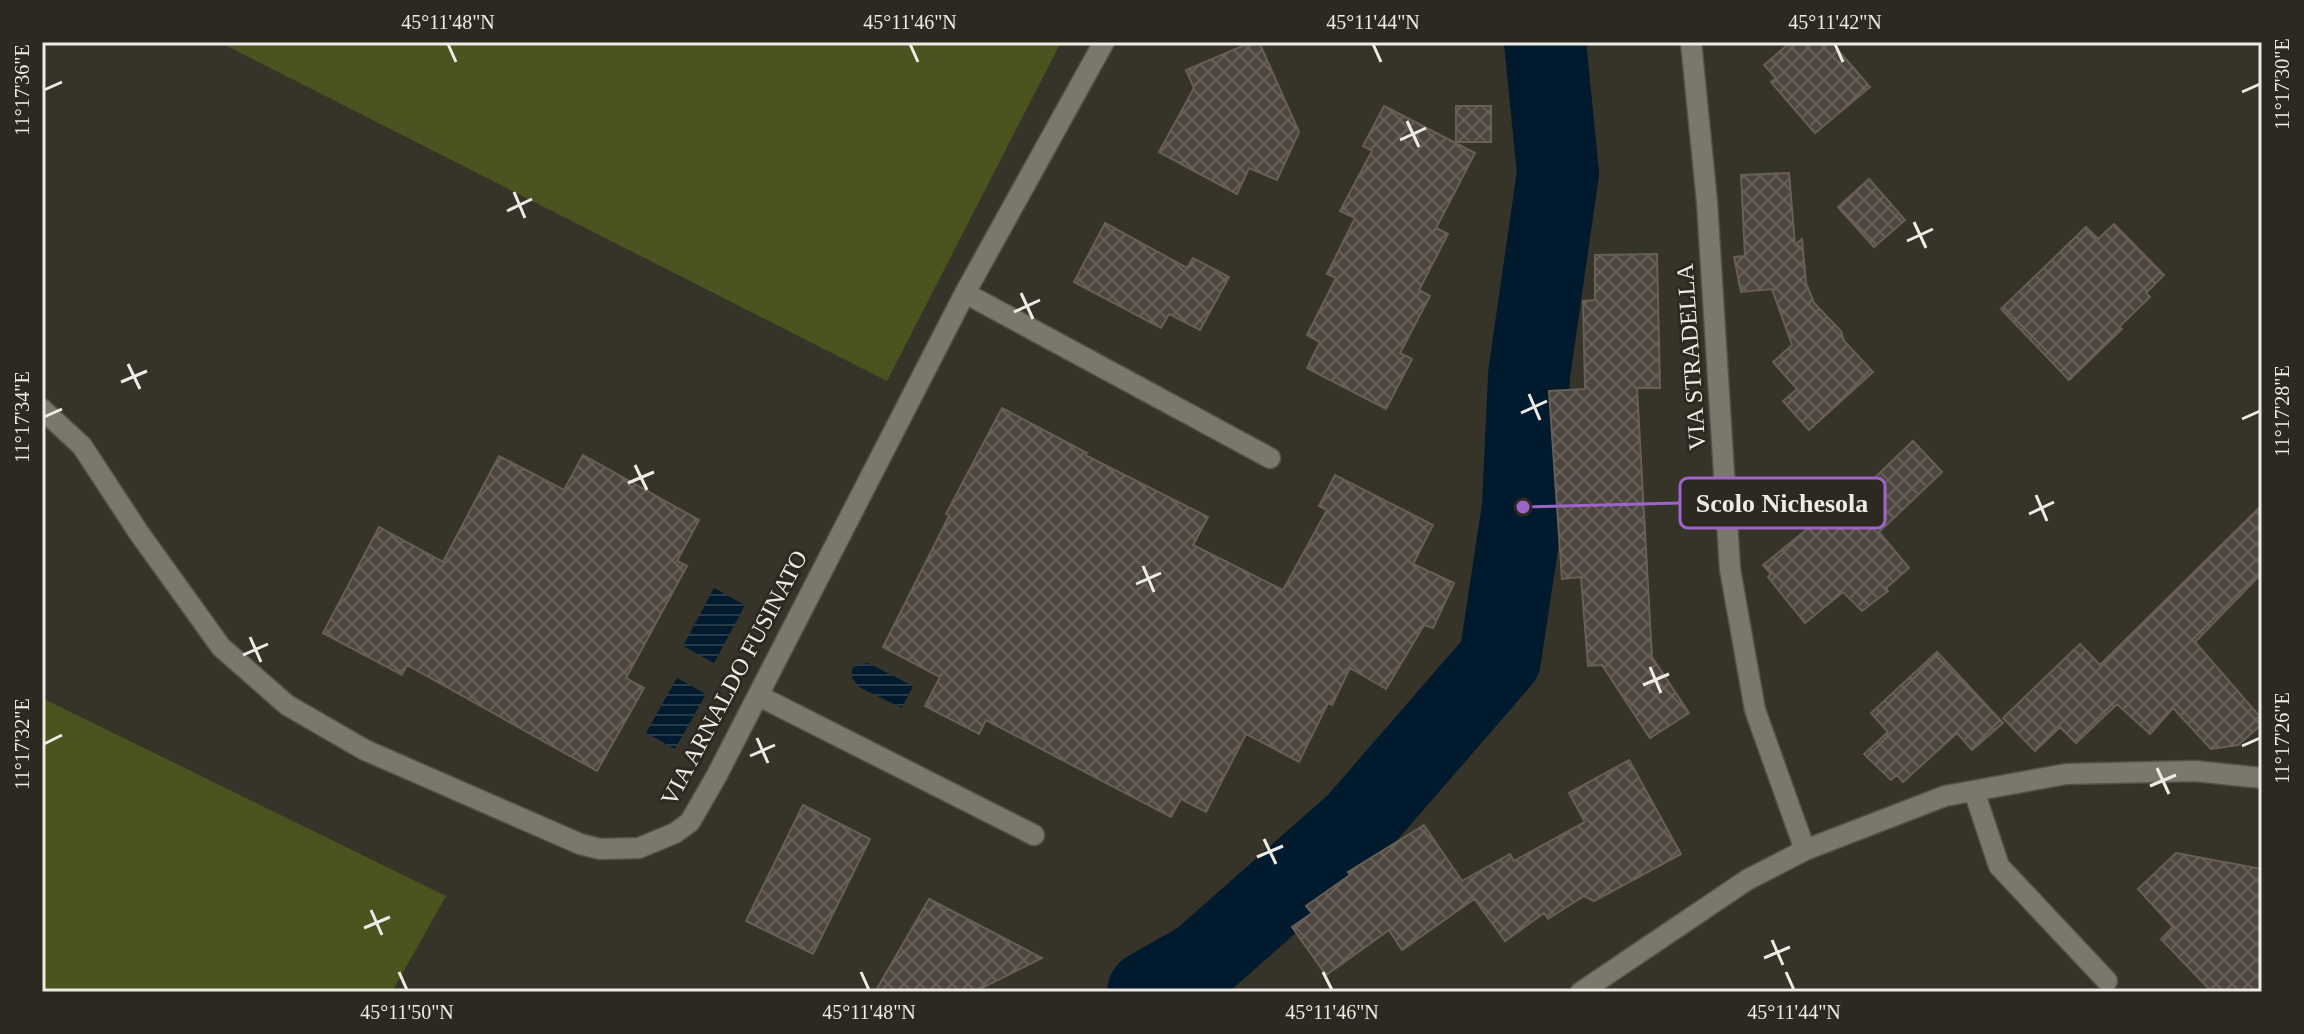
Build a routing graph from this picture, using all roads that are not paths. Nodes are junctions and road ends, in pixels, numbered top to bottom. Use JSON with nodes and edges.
{"nodes":[{"id":1,"x":1104,"y":42,"type":"edge"},
{"id":2,"x":1691,"y":42,"type":"edge"},
{"id":3,"x":965,"y":293,"type":"junction"},
{"id":4,"x":42,"y":409,"type":"edge"},
{"id":5,"x":1270,"y":458,"type":"dead end"},
{"id":6,"x":759,"y":696,"type":"junction"},
{"id":7,"x":2262,"y":778,"type":"edge"},
{"id":8,"x":1974,"y":791,"type":"junction"},
{"id":9,"x":1034,"y":835,"type":"dead end"},
{"id":10,"x":1805,"y":850,"type":"junction"},
{"id":11,"x":2107,"y":981,"type":"dead end"},
{"id":12,"x":1581,"y":992,"type":"edge"}],
"edges":[{"from":1,"to":3,"type":"street","name":"VIA ARNALDO FUSINATO"},
{"from":2,"to":10,"type":"street","name":"VIA STRADELLA"},
{"from":3,"to":5,"type":"street"},
{"from":3,"to":6,"type":"street","name":"VIA ARNALDO FUSINATO"},
{"from":4,"to":6,"type":"street","name":"VIA ARNALDO FUSINATO"},
{"from":6,"to":9,"type":"street"},
{"from":7,"to":8,"type":"street"},
{"from":8,"to":10,"type":"street"},
{"from":8,"to":11,"type":"street"},
{"from":10,"to":12,"type":"street"}]}
